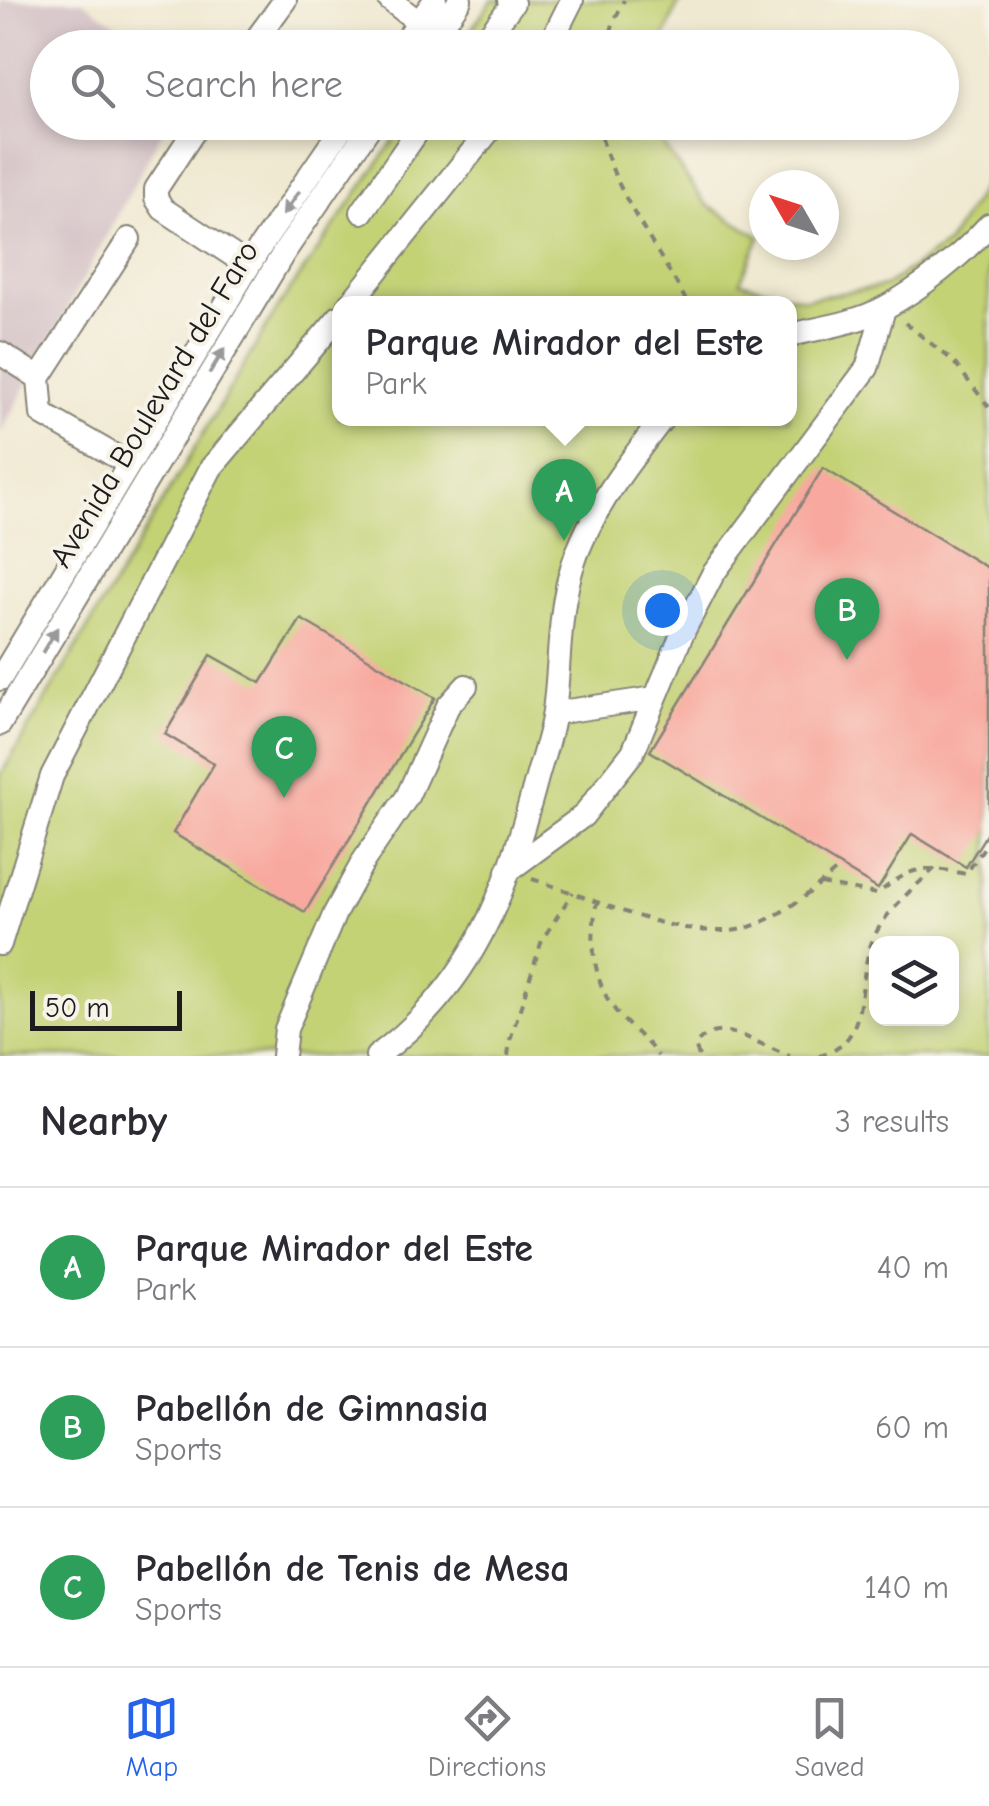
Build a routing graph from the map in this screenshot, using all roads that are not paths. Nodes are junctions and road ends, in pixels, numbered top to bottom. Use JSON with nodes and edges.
{"nodes":[{"id":1,"x":285,"y":0,"type":"edge"},
{"id":2,"x":390,"y":0,"type":"edge"},
{"id":3,"x":435,"y":0,"type":"edge"},
{"id":4,"x":460,"y":0,"type":"edge"},
{"id":5,"x":572,"y":0,"type":"edge"},
{"id":6,"x":511,"y":2,"type":"edge"},
{"id":7,"x":263,"y":30,"type":"edge"},
{"id":8,"x":422,"y":30,"type":"edge"},
{"id":9,"x":428,"y":30,"type":"edge"},
{"id":10,"x":432,"y":30,"type":"edge"},
{"id":11,"x":491,"y":30,"type":"edge"},
{"id":12,"x":557,"y":30,"type":"edge"},
{"id":13,"x":188,"y":140,"type":"edge"},
{"id":14,"x":334,"y":140,"type":"edge"},
{"id":15,"x":361,"y":140,"type":"edge"},
{"id":16,"x":412,"y":140,"type":"edge"},
{"id":17,"x":482,"y":140,"type":"edge"},
{"id":18,"x":348,"y":159,"type":"junction"},
{"id":19,"x":386,"y":178,"type":"junction"},
{"id":20,"x":362,"y":212,"type":"dead end"},
{"id":21,"x":989,"y":225,"type":"edge"},
{"id":22,"x":129,"y":239,"type":"dead end"},
{"id":23,"x":249,"y":266,"type":"junction"},
{"id":24,"x":356,"y":296,"type":"edge"},
{"id":25,"x":884,"y":308,"type":"junction"},
{"id":26,"x":332,"y":324,"type":"edge"},
{"id":27,"x":797,"y":333,"type":"edge"},
{"id":28,"x":0,"y":353,"type":"edge"},
{"id":29,"x":40,"y":378,"type":"junction"},
{"id":30,"x":657,"y":426,"type":"edge"},
{"id":31,"x":129,"y":464,"type":"junction"},
{"id":32,"x":9,"y":670,"type":"edge"},
{"id":33,"x":466,"y":686,"type":"dead end"},
{"id":34,"x":656,"y":698,"type":"junction"},
{"id":35,"x":554,"y":713,"type":"junction"},
{"id":36,"x":0,"y":724,"type":"edge"},
{"id":37,"x":508,"y":871,"type":"junction"},
{"id":38,"x":0,"y":944,"type":"edge"},
{"id":39,"x":283,"y":1056,"type":"edge"},
{"id":40,"x":377,"y":1056,"type":"edge"}],
"edges":[{"from":1,"to":7,"type":"street"},
{"from":2,"to":8,"type":"street"},
{"from":3,"to":9,"type":"street"},
{"from":4,"to":10,"type":"street"},
{"from":5,"to":12,"type":"street"},
{"from":6,"to":11,"type":"street"},
{"from":13,"to":23,"type":"street"},
{"from":14,"to":23,"type":"street","name":"Avenida Boulevard del Faro","one_way":true},
{"from":15,"to":18,"type":"street","name":"Avenida Boulevard del Faro"},
{"from":16,"to":19,"type":"street"},
{"from":17,"to":24,"type":"street"},
{"from":18,"to":19,"type":"street"},
{"from":32,"to":18,"type":"street","name":"Avenida Boulevard del Faro","one_way":true},
{"from":19,"to":20,"type":"street"},
{"from":21,"to":25,"type":"street"},
{"from":22,"to":29,"type":"street"},
{"from":23,"to":31,"type":"street","name":"Avenida Boulevard del Faro"},
{"from":25,"to":27,"type":"street"},
{"from":25,"to":34,"type":"street"},
{"from":26,"to":38,"type":"street"},
{"from":28,"to":29,"type":"street"},
{"from":29,"to":31,"type":"street"},
{"from":30,"to":35,"type":"street"},
{"from":31,"to":32,"type":"street","name":"Avenida Boulevard del Faro"},
{"from":32,"to":36,"type":"street","name":"Avenida Boulevard del Faro"},
{"from":33,"to":39,"type":"street"},
{"from":34,"to":35,"type":"street"},
{"from":34,"to":37,"type":"street"},
{"from":35,"to":37,"type":"street"},
{"from":37,"to":40,"type":"street"}]}
